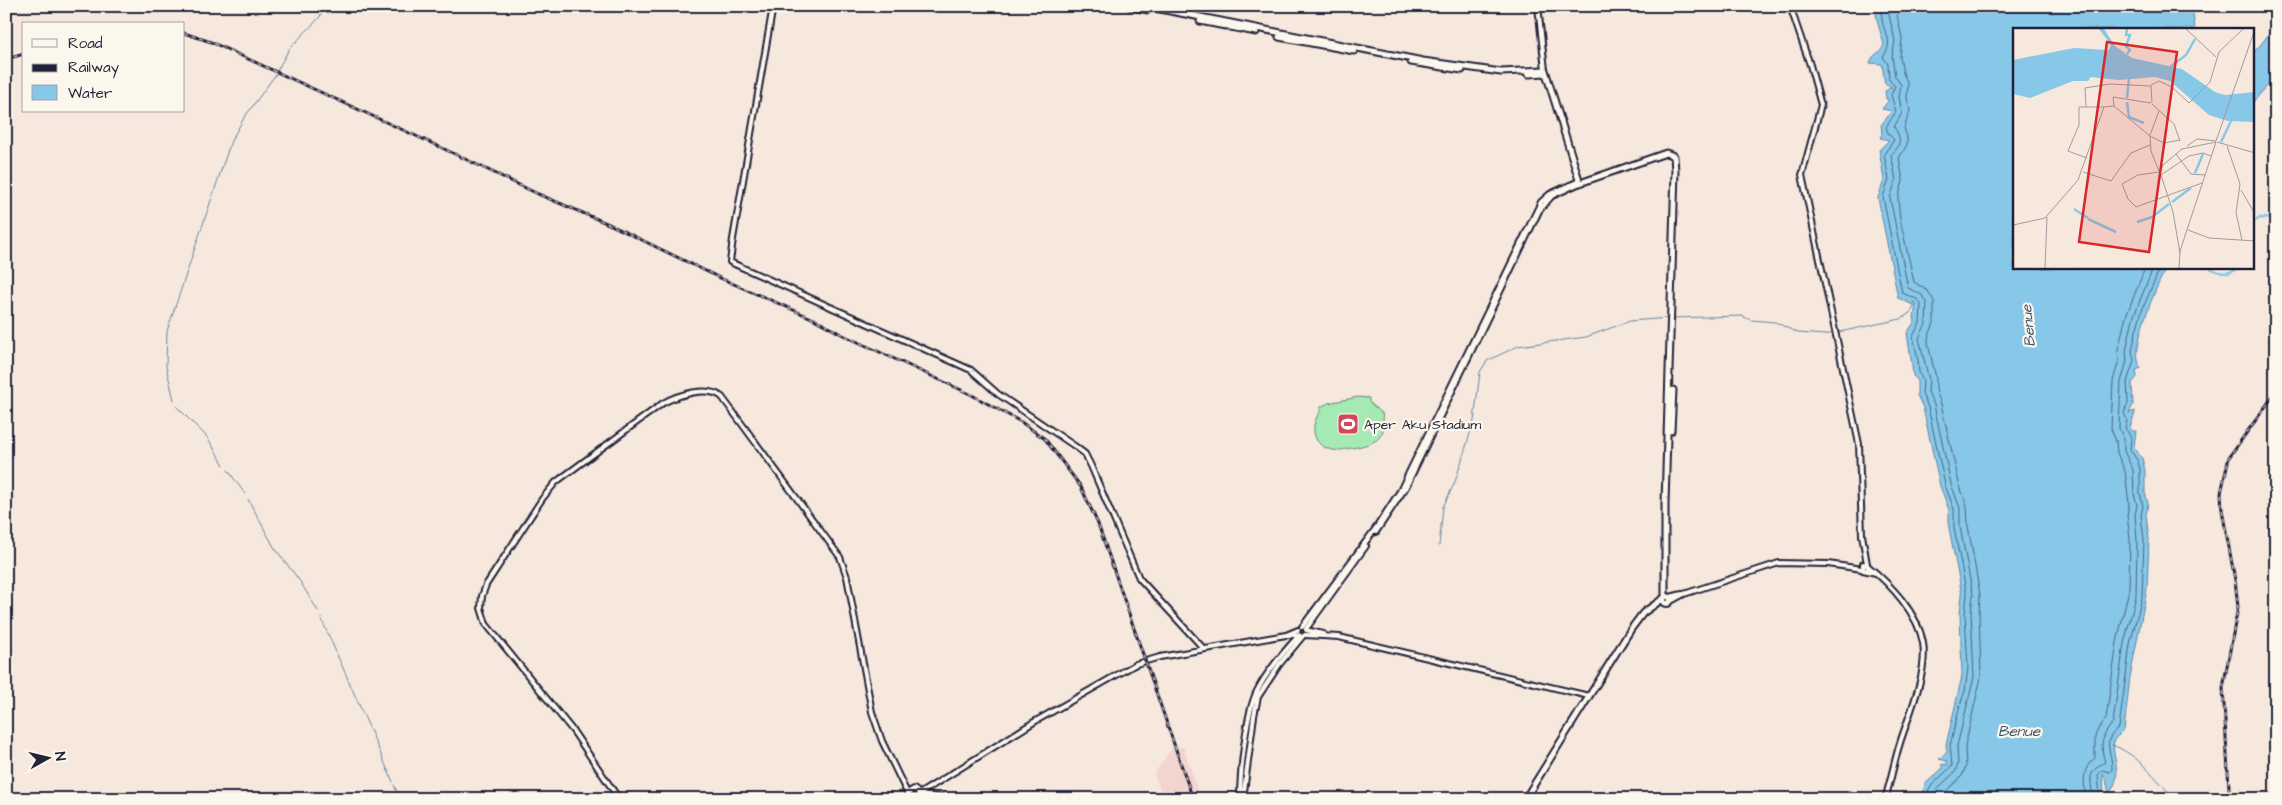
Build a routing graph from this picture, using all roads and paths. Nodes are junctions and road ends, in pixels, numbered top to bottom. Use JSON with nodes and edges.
{"nodes":[{"id":1,"x":773,"y":6,"type":"edge"},
{"id":2,"x":1129,"y":6,"type":"edge"},
{"id":3,"x":1145,"y":6,"type":"edge"},
{"id":4,"x":1538,"y":6,"type":"edge"},
{"id":5,"x":1790,"y":6,"type":"edge"},
{"id":6,"x":1546,"y":71,"type":"junction"},
{"id":7,"x":1579,"y":181,"type":"junction"},
{"id":8,"x":1865,"y":566,"type":"junction"},
{"id":9,"x":1667,"y":599,"type":"junction"},
{"id":10,"x":1302,"y":632,"type":"junction"},
{"id":11,"x":1285,"y":635,"type":"junction"},
{"id":12,"x":1289,"y":646,"type":"junction"},
{"id":13,"x":1204,"y":649,"type":"junction"},
{"id":14,"x":1589,"y":696,"type":"junction"},
{"id":15,"x":900,"y":782,"type":"junction"},
{"id":16,"x":932,"y":784,"type":"junction"},
{"id":17,"x":910,"y":790,"type":"junction"},
{"id":18,"x":918,"y":794,"type":"edge"},
{"id":19,"x":909,"y":796,"type":"edge"},
{"id":20,"x":935,"y":796,"type":"junction"},
{"id":21,"x":619,"y":799,"type":"edge"},
{"id":22,"x":902,"y":799,"type":"edge"},
{"id":23,"x":956,"y":799,"type":"edge"},
{"id":24,"x":1241,"y":799,"type":"edge"},
{"id":25,"x":1524,"y":799,"type":"edge"},
{"id":26,"x":1885,"y":799,"type":"edge"}],
"edges":[{"from":1,"to":13,"type":"street"},
{"from":2,"to":6,"type":"main road"},
{"from":3,"to":6,"type":"main road"},
{"from":4,"to":6,"type":"street"},
{"from":5,"to":8,"type":"street"},
{"from":6,"to":7,"type":"main road"},
{"from":7,"to":9,"type":"main road"},
{"from":7,"to":10,"type":"street"},
{"from":8,"to":9,"type":"street"},
{"from":8,"to":26,"type":"street"},
{"from":9,"to":14,"type":"main road"},
{"from":10,"to":11,"type":"street"},
{"from":10,"to":12,"type":"street"},
{"from":10,"to":14,"type":"street"},
{"from":10,"to":24,"type":"street"},
{"from":11,"to":12,"type":"street"},
{"from":11,"to":13,"type":"street"},
{"from":12,"to":24,"type":"street"},
{"from":13,"to":16,"type":"street"},
{"from":14,"to":25,"type":"main road"},
{"from":15,"to":17,"type":"street"},
{"from":15,"to":19,"type":"street"},
{"from":15,"to":21,"type":"street"},
{"from":16,"to":18,"type":"street"},
{"from":16,"to":20,"type":"street"},
{"from":17,"to":18,"type":"street"},
{"from":17,"to":19,"type":"street"},
{"from":18,"to":20,"type":"street"},
{"from":19,"to":22,"type":"street"},
{"from":20,"to":23,"type":"street"}]}
